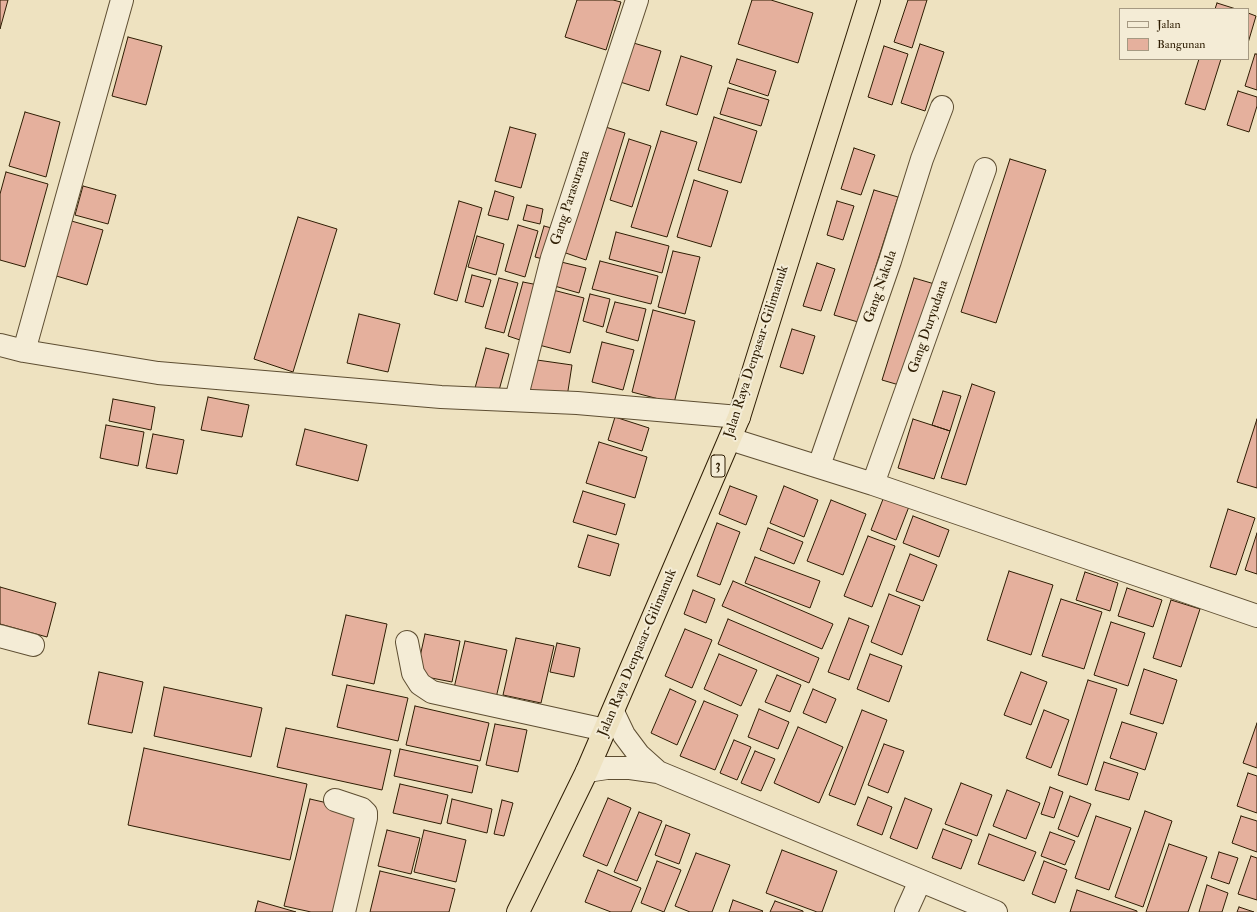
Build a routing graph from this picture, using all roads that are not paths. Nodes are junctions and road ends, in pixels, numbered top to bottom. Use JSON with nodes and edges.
{"nodes":[{"id":1,"x":122,"y":0,"type":"edge"},
{"id":2,"x":637,"y":0,"type":"edge"},
{"id":3,"x":869,"y":0,"type":"edge"},
{"id":4,"x":942,"y":107,"type":"dead end"},
{"id":5,"x":985,"y":169,"type":"dead end"},
{"id":6,"x":0,"y":345,"type":"edge"},
{"id":7,"x":24,"y":351,"type":"junction"},
{"id":8,"x":516,"y":400,"type":"junction"},
{"id":9,"x":739,"y":417,"type":"junction"},
{"id":10,"x":730,"y":439,"type":"junction"},
{"id":11,"x":819,"y":466,"type":"junction"},
{"id":12,"x":874,"y":484,"type":"junction"},
{"id":13,"x":1257,"y":616,"type":"edge"},
{"id":14,"x":0,"y":636,"type":"edge"},
{"id":15,"x":407,"y":642,"type":"dead end"},
{"id":16,"x":33,"y":645,"type":"dead end"},
{"id":17,"x":609,"y":721,"type":"junction"},
{"id":18,"x":587,"y":772,"type":"junction"},
{"id":19,"x":658,"y":772,"type":"junction"},
{"id":20,"x":335,"y":800,"type":"dead end"},
{"id":21,"x":920,"y":881,"type":"junction"},
{"id":22,"x":344,"y":912,"type":"edge"},
{"id":23,"x":518,"y":912,"type":"edge"},
{"id":24,"x":906,"y":912,"type":"edge"},
{"id":25,"x":996,"y":912,"type":"edge"}],
"edges":[{"from":1,"to":7,"type":"street"},
{"from":2,"to":8,"type":"street","name":"Gang Parasurama"},
{"from":3,"to":9,"type":"highway","name":"Jalan Raya Denpasar-Gilimanuk","number":"3"},
{"from":4,"to":11,"type":"street","name":"Gang Nakula"},
{"from":5,"to":12,"type":"street","name":"Gang Duryudana"},
{"from":6,"to":7,"type":"street"},
{"from":7,"to":8,"type":"street"},
{"from":8,"to":9,"type":"street"},
{"from":9,"to":10,"type":"highway","name":"Jalan Raya Denpasar-Gilimanuk","number":"3"},
{"from":10,"to":11,"type":"street"},
{"from":10,"to":17,"type":"highway","name":"Jalan Raya Denpasar-Gilimanuk","number":"3"},
{"from":11,"to":12,"type":"street"},
{"from":12,"to":13,"type":"street"},
{"from":14,"to":16,"type":"street"},
{"from":15,"to":17,"type":"street"},
{"from":17,"to":18,"type":"highway","name":"Jalan Raya Denpasar-Gilimanuk","number":"3"},
{"from":17,"to":19,"type":"street"},
{"from":18,"to":19,"type":"street"},
{"from":18,"to":23,"type":"highway","name":"Jalan Raya Denpasar-Gilimanuk","number":"3"},
{"from":19,"to":21,"type":"street"},
{"from":20,"to":22,"type":"street"},
{"from":21,"to":24,"type":"street"},
{"from":21,"to":25,"type":"street"}]}
